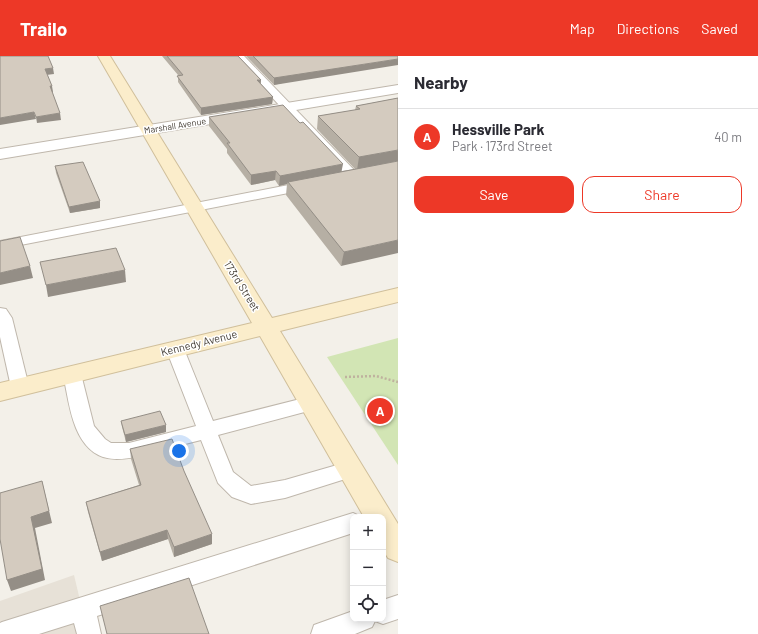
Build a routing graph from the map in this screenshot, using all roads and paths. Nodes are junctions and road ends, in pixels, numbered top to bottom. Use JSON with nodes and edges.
{"nodes":[{"id":1,"x":104,"y":56,"type":"edge"},
{"id":2,"x":239,"y":56,"type":"edge"},
{"id":3,"x":398,"y":89,"type":"edge"},
{"id":4,"x":286,"y":107,"type":"junction"},
{"id":5,"x":148,"y":130,"type":"junction"},
{"id":6,"x":0,"y":154,"type":"edge"},
{"id":7,"x":366,"y":174,"type":"edge"},
{"id":8,"x":352,"y":176,"type":"junction"},
{"id":9,"x":337,"y":179,"type":"edge"},
{"id":10,"x":322,"y":182,"type":"edge"},
{"id":11,"x":194,"y":207,"type":"junction"},
{"id":12,"x":0,"y":244,"type":"edge"},
{"id":13,"x":398,"y":295,"type":"edge"},
{"id":14,"x":1,"y":317,"type":"edge"},
{"id":15,"x":267,"y":326,"type":"junction"},
{"id":16,"x":175,"y":349,"type":"junction"},
{"id":17,"x":72,"y":374,"type":"junction"},
{"id":18,"x":345,"y":377,"type":"dead end"},
{"id":19,"x":398,"y":382,"type":"edge"},
{"id":20,"x":10,"y":389,"type":"edge"},
{"id":21,"x":312,"y":404,"type":"junction"},
{"id":22,"x":208,"y":431,"type":"junction"},
{"id":23,"x":351,"y":469,"type":"junction"},
{"id":24,"x":376,"y":514,"type":"edge"},
{"id":25,"x":350,"y":524,"type":"edge"},
{"id":26,"x":386,"y":530,"type":"edge"},
{"id":27,"x":398,"y":549,"type":"edge"},
{"id":28,"x":398,"y":607,"type":"edge"},
{"id":29,"x":83,"y":608,"type":"junction"},
{"id":30,"x":386,"y":611,"type":"edge"},
{"id":31,"x":356,"y":622,"type":"edge"},
{"id":32,"x":2,"y":634,"type":"edge"},
{"id":33,"x":89,"y":634,"type":"edge"},
{"id":34,"x":323,"y":634,"type":"edge"}],
"edges":[{"from":1,"to":5,"type":"street","name":"173rd Street"},
{"from":2,"to":4,"type":"lane"},
{"from":3,"to":4,"type":"street","name":"Marshall Avenue"},
{"from":4,"to":5,"type":"street","name":"Marshall Avenue"},
{"from":4,"to":8,"type":"lane"},
{"from":5,"to":6,"type":"street","name":"Marshall Avenue"},
{"from":5,"to":11,"type":"street","name":"173rd Street"},
{"from":7,"to":8,"type":"lane"},
{"from":8,"to":9,"type":"lane"},
{"from":10,"to":11,"type":"lane"},
{"from":11,"to":12,"type":"lane"},
{"from":11,"to":15,"type":"street","name":"173rd Street"},
{"from":13,"to":15,"type":"street","name":"Kennedy Avenue"},
{"from":14,"to":20,"type":"lane"},
{"from":15,"to":16,"type":"street","name":"Kennedy Avenue"},
{"from":15,"to":21,"type":"street","name":"173rd Street"},
{"from":16,"to":17,"type":"street","name":"Kennedy Avenue"},
{"from":16,"to":22,"type":"lane"},
{"from":17,"to":20,"type":"street","name":"Kennedy Avenue"},
{"from":17,"to":22,"type":"lane"},
{"from":18,"to":19,"type":"path"},
{"from":21,"to":22,"type":"lane"},
{"from":21,"to":23,"type":"street","name":"173rd Street"},
{"from":22,"to":23,"type":"lane"},
{"from":23,"to":24,"type":"street","name":"173rd Street"},
{"from":25,"to":29,"type":"lane"},
{"from":26,"to":27,"type":"street","name":"173rd Street"},
{"from":28,"to":30,"type":"lane"},
{"from":29,"to":32,"type":"lane"},
{"from":29,"to":33,"type":"lane"},
{"from":31,"to":34,"type":"lane"}]}
